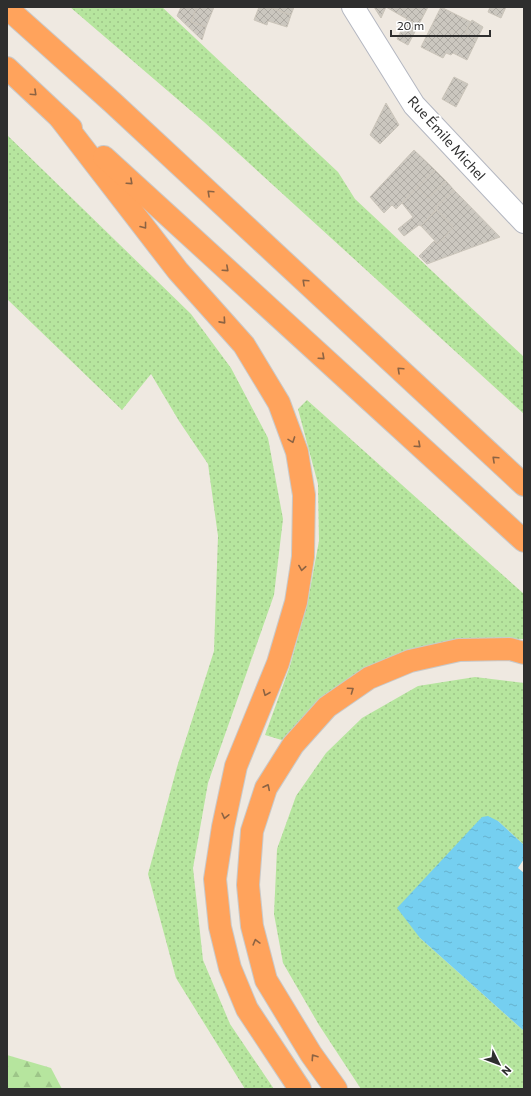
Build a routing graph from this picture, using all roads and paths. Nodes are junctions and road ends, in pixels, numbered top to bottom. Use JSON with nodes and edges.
{"nodes":[{"id":1,"x":353,"y":7,"type":"edge"},
{"id":2,"x":7,"y":8,"type":"edge"},
{"id":3,"x":7,"y":68,"type":"edge"},
{"id":4,"x":60,"y":118,"type":"junction"},
{"id":5,"x":524,"y":222,"type":"edge"},
{"id":6,"x":524,"y":485,"type":"edge"},
{"id":7,"x":524,"y":541,"type":"edge"},
{"id":8,"x":524,"y":653,"type":"edge"},
{"id":9,"x":300,"y":1089,"type":"edge"},
{"id":10,"x":336,"y":1089,"type":"edge"}],
"edges":[{"from":1,"to":5,"type":"street","name":"Rue Émile Michel"},
{"from":6,"to":2,"type":"highway","one_way":true},
{"from":3,"to":4,"type":"highway","one_way":true},
{"from":4,"to":7,"type":"highway","one_way":true},
{"from":4,"to":9,"type":"highway","one_way":true},
{"from":10,"to":8,"type":"highway","one_way":true}]}
